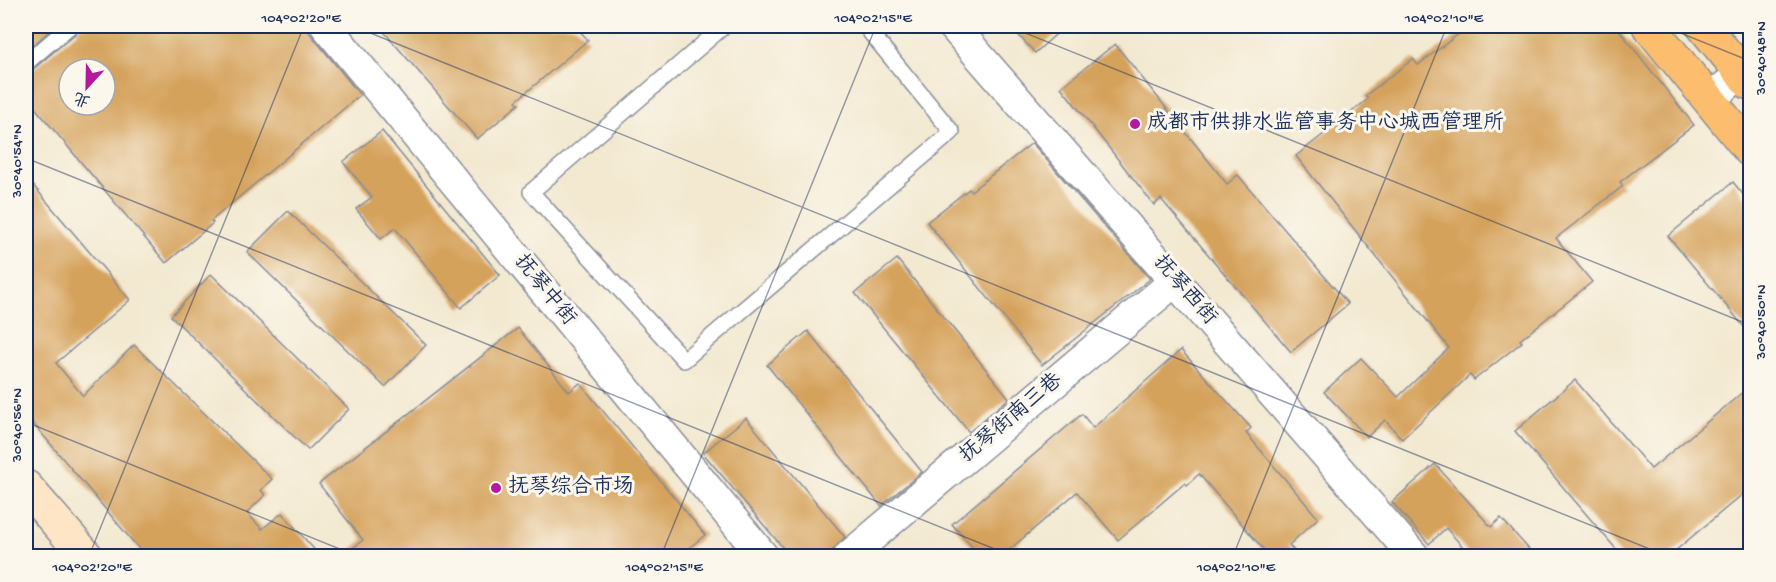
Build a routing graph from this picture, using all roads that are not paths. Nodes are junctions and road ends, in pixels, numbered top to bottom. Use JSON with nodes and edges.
{"nodes":[{"id":1,"x":70,"y":26,"type":"edge"},
{"id":2,"x":326,"y":26,"type":"edge"},
{"id":3,"x":724,"y":26,"type":"edge"},
{"id":4,"x":865,"y":26,"type":"edge"},
{"id":5,"x":953,"y":26,"type":"edge"},
{"id":6,"x":1649,"y":26,"type":"edge"},
{"id":7,"x":1703,"y":26,"type":"edge"},
{"id":8,"x":26,"y":63,"type":"edge"},
{"id":9,"x":1741,"y":78,"type":"edge"},
{"id":10,"x":1750,"y":150,"type":"edge"},
{"id":11,"x":1175,"y":281,"type":"junction"},
{"id":12,"x":26,"y":487,"type":"edge"},
{"id":13,"x":86,"y":556,"type":"edge"},
{"id":14,"x":763,"y":556,"type":"edge"},
{"id":15,"x":849,"y":556,"type":"edge"},
{"id":16,"x":1414,"y":556,"type":"edge"}],
"edges":[{"from":1,"to":8,"type":"lane"},
{"from":2,"to":14,"type":"street","name":"抚琴中街"},
{"from":3,"to":4,"type":"lane"},
{"from":5,"to":11,"type":"street","name":"抚琴西街"},
{"from":6,"to":10,"type":"main road"},
{"from":7,"to":9,"type":"main road"},
{"from":11,"to":15,"type":"street","name":"抚琴街南三巷"},
{"from":11,"to":16,"type":"street","name":"抚琴西街"},
{"from":12,"to":13,"type":"street"}]}
